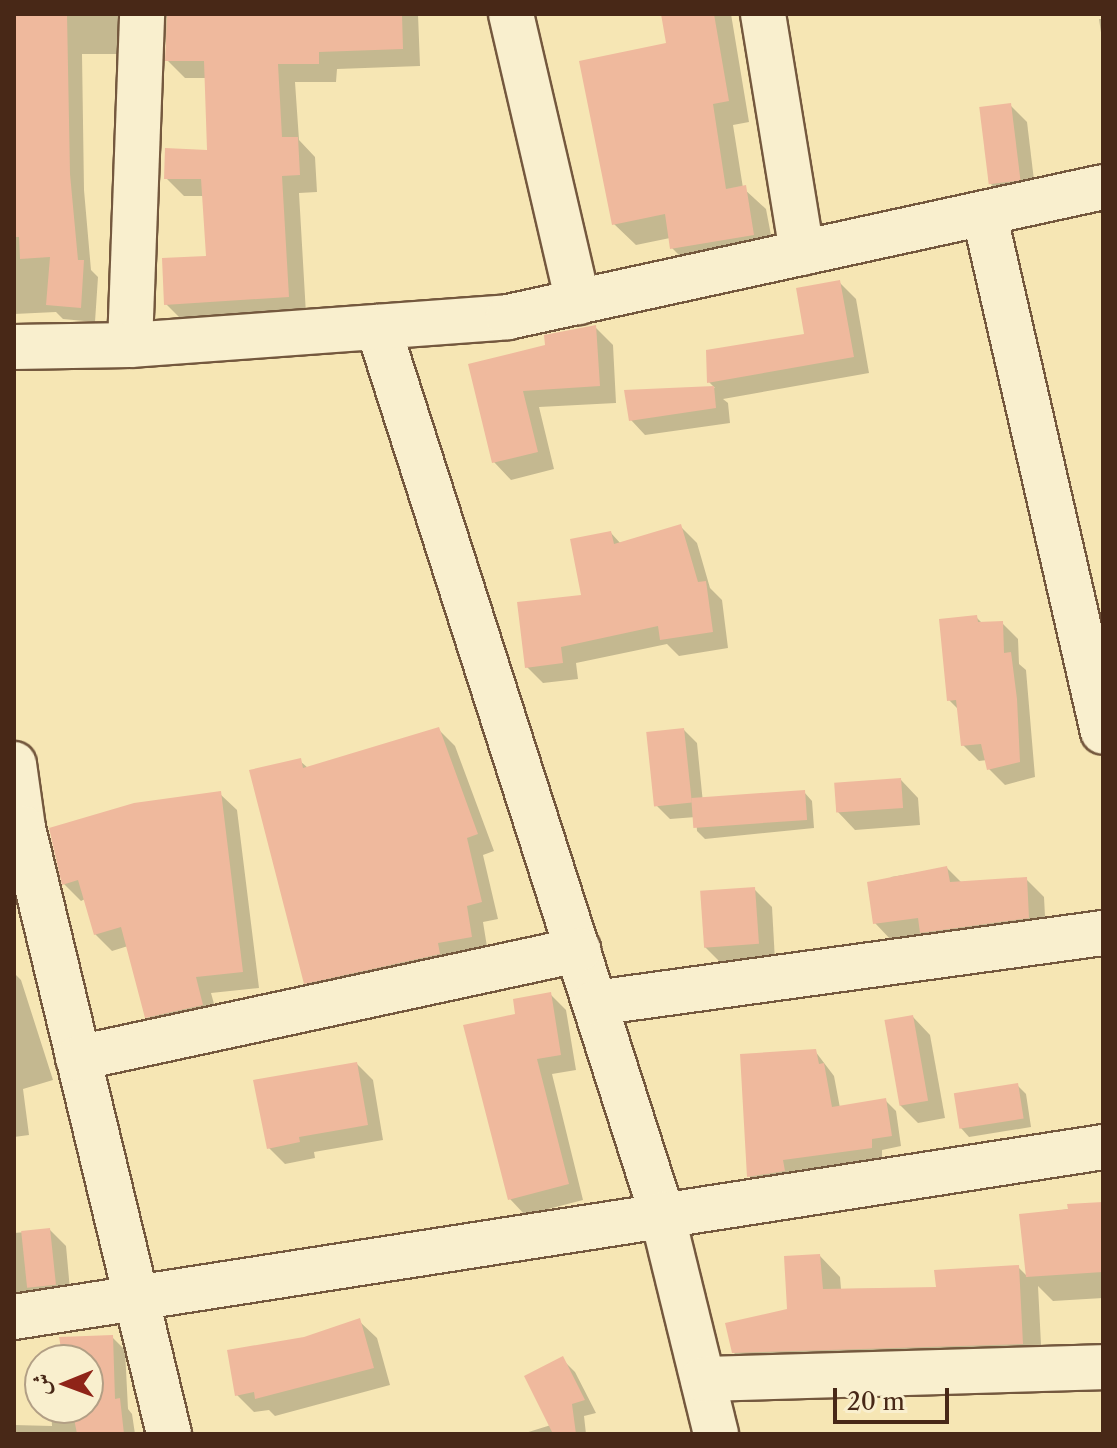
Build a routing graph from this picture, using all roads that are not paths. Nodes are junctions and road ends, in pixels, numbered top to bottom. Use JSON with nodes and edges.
{"nodes":[{"id":1,"x":142,"y":14,"type":"edge"},
{"id":2,"x":511,"y":14,"type":"edge"},
{"id":3,"x":763,"y":14,"type":"edge"},
{"id":4,"x":1103,"y":187,"type":"edge"},
{"id":5,"x":984,"y":213,"type":"junction"},
{"id":6,"x":802,"y":253,"type":"junction"},
{"id":7,"x":578,"y":302,"type":"junction"},
{"id":8,"x":378,"y":327,"type":"junction"},
{"id":9,"x":130,"y":345,"type":"junction"},
{"id":10,"x":14,"y":347,"type":"edge"},
{"id":11,"x":1088,"y":602,"type":"edge"},
{"id":12,"x":1103,"y":732,"type":"edge"},
{"id":13,"x":14,"y":764,"type":"edge"},
{"id":14,"x":17,"y":815,"type":"edge"},
{"id":15,"x":1103,"y":933,"type":"edge"},
{"id":16,"x":578,"y":950,"type":"junction"},
{"id":17,"x":595,"y":1003,"type":"junction"},
{"id":18,"x":78,"y":1058,"type":"junction"},
{"id":19,"x":1103,"y":1147,"type":"edge"},
{"id":20,"x":662,"y":1214,"type":"junction"},
{"id":21,"x":136,"y":1297,"type":"junction"},
{"id":22,"x":14,"y":1317,"type":"edge"},
{"id":23,"x":1103,"y":1367,"type":"edge"},
{"id":24,"x":703,"y":1379,"type":"junction"},
{"id":25,"x":169,"y":1434,"type":"edge"},
{"id":26,"x":716,"y":1434,"type":"edge"}],
"edges":[{"from":1,"to":9,"type":"street"},
{"from":2,"to":7,"type":"street"},
{"from":3,"to":6,"type":"street"},
{"from":4,"to":5,"type":"street"},
{"from":5,"to":6,"type":"street"},
{"from":5,"to":11,"type":"street"},
{"from":6,"to":7,"type":"street"},
{"from":7,"to":8,"type":"street"},
{"from":8,"to":9,"type":"street"},
{"from":8,"to":16,"type":"street"},
{"from":9,"to":10,"type":"street"},
{"from":11,"to":12,"type":"street"},
{"from":13,"to":14,"type":"street"},
{"from":14,"to":18,"type":"street"},
{"from":15,"to":17,"type":"street"},
{"from":16,"to":17,"type":"street"},
{"from":16,"to":18,"type":"street"},
{"from":17,"to":20,"type":"street"},
{"from":18,"to":21,"type":"street"},
{"from":19,"to":20,"type":"street"},
{"from":20,"to":21,"type":"street"},
{"from":20,"to":24,"type":"street"},
{"from":21,"to":22,"type":"street"},
{"from":21,"to":25,"type":"street"},
{"from":23,"to":24,"type":"street"},
{"from":24,"to":26,"type":"street"}]}
